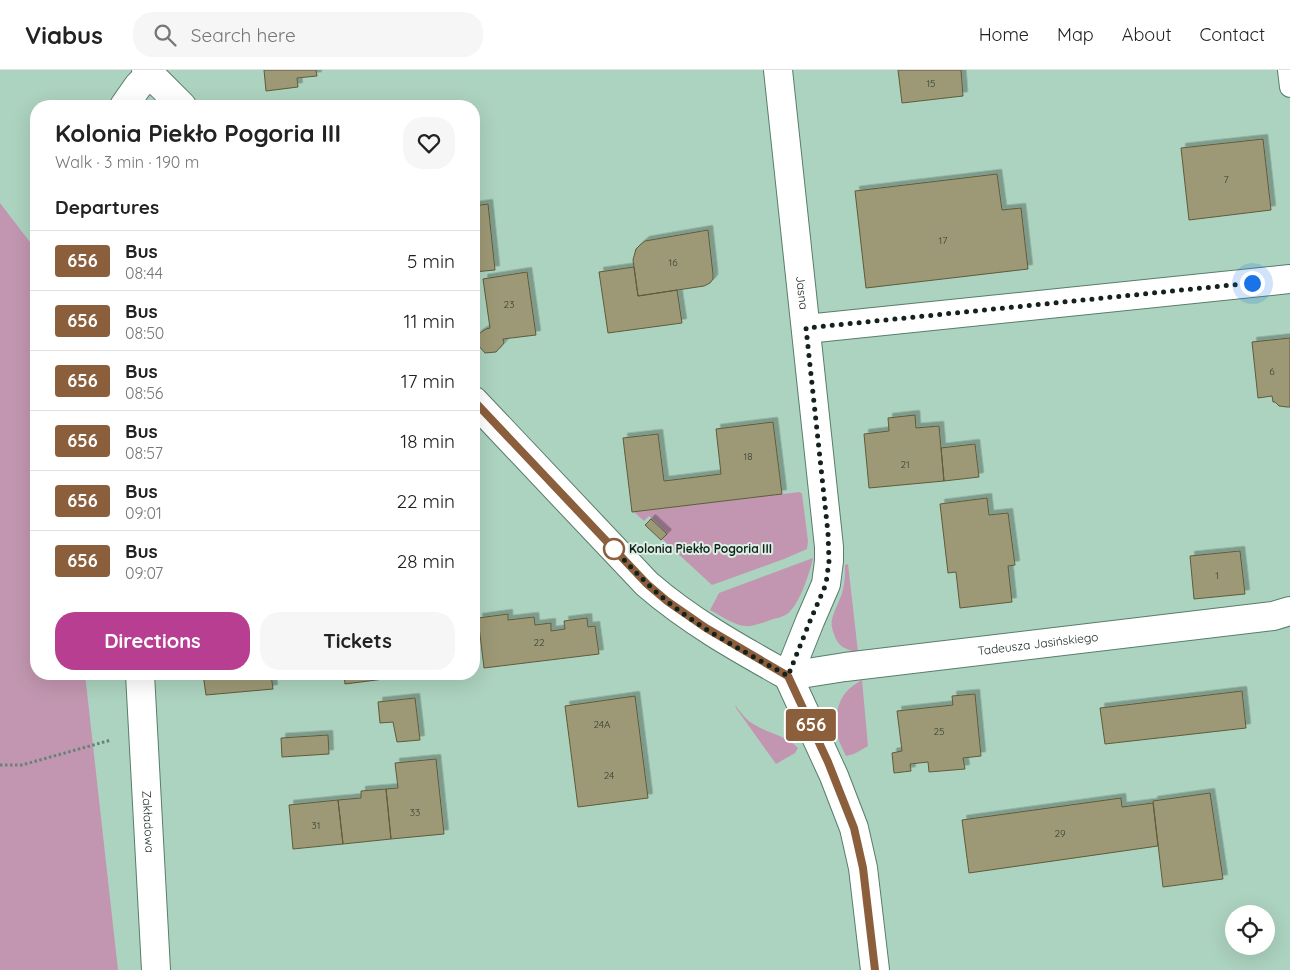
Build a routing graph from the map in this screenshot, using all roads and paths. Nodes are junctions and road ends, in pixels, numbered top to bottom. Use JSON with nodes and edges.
{"nodes":[{"id":1,"x":778,"y":70,"type":"edge"},
{"id":2,"x":1288,"y":70,"type":"edge"},
{"id":3,"x":148,"y":72,"type":"edge"},
{"id":4,"x":1290,"y":87,"type":"edge"},
{"id":5,"x":128,"y":100,"type":"edge"},
{"id":6,"x":176,"y":100,"type":"edge"},
{"id":7,"x":1290,"y":279,"type":"edge"},
{"id":8,"x":806,"y":328,"type":"junction"},
{"id":9,"x":480,"y":407,"type":"edge"},
{"id":10,"x":1290,"y":611,"type":"edge"},
{"id":11,"x":788,"y":676,"type":"junction"},
{"id":12,"x":140,"y":680,"type":"edge"},
{"id":13,"x":143,"y":730,"type":"junction"},
{"id":14,"x":0,"y":765,"type":"edge"},
{"id":15,"x":156,"y":970,"type":"edge"},
{"id":16,"x":875,"y":970,"type":"edge"}],
"edges":[{"from":1,"to":8,"type":"street","name":"Jasna"},
{"from":2,"to":4,"type":"lane"},
{"from":3,"to":5,"type":"street"},
{"from":3,"to":6,"type":"street"},
{"from":7,"to":8,"type":"street"},
{"from":8,"to":11,"type":"street","name":"Jasna"},
{"from":9,"to":11,"type":"street"},
{"from":10,"to":11,"type":"street","name":"Tadeusza Jasińskiego"},
{"from":11,"to":16,"type":"street"},
{"from":12,"to":13,"type":"street","name":"Zakładowa"},
{"from":13,"to":14,"type":"path"},
{"from":13,"to":15,"type":"street","name":"Zakładowa"}]}
